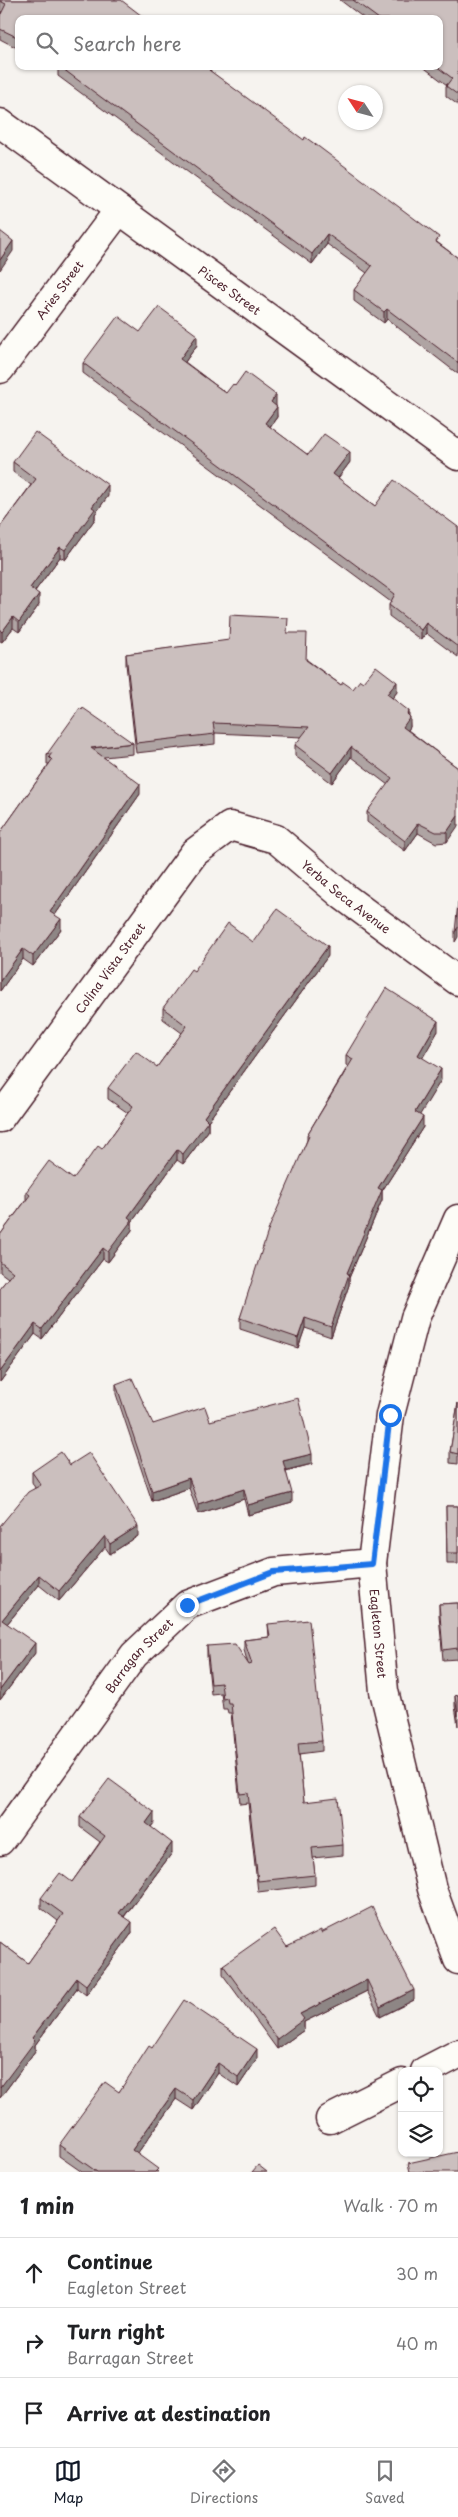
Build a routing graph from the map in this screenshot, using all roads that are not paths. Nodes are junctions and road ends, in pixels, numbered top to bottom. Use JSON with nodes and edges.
{"nodes":[{"id":1,"x":0,"y":123,"type":"edge"},
{"id":2,"x":119,"y":210,"type":"junction"},
{"id":3,"x":0,"y":370,"type":"edge"},
{"id":4,"x":458,"y":456,"type":"edge"},
{"id":5,"x":230,"y":826,"type":"joint"},
{"id":6,"x":458,"y":981,"type":"edge"},
{"id":7,"x":0,"y":1118,"type":"edge"},
{"id":8,"x":458,"y":1219,"type":"edge"},
{"id":9,"x":372,"y":1564,"type":"junction"},
{"id":10,"x":0,"y":1840,"type":"edge"},
{"id":11,"x":458,"y":1960,"type":"edge"},
{"id":12,"x":458,"y":2054,"type":"edge"},
{"id":13,"x":433,"y":2067,"type":"edge"},
{"id":14,"x":398,"y":2085,"type":"edge"},
{"id":15,"x":330,"y":2119,"type":"dead end"}],
"edges":[{"from":1,"to":2,"type":"street","name":"Pisces Street"},
{"from":2,"to":3,"type":"street","name":"Aries Street"},
{"from":2,"to":4,"type":"street","name":"Pisces Street"},
{"from":5,"to":6,"type":"street","name":"Yerba Seca Avenue"},
{"from":5,"to":7,"type":"street","name":"Colina Vista Street"},
{"from":8,"to":9,"type":"street","name":"Eagleton Street"},
{"from":9,"to":10,"type":"street","name":"Barragan Street"},
{"from":9,"to":11,"type":"street","name":"Eagleton Street"},
{"from":12,"to":13,"type":"street"},
{"from":14,"to":15,"type":"street"}]}
